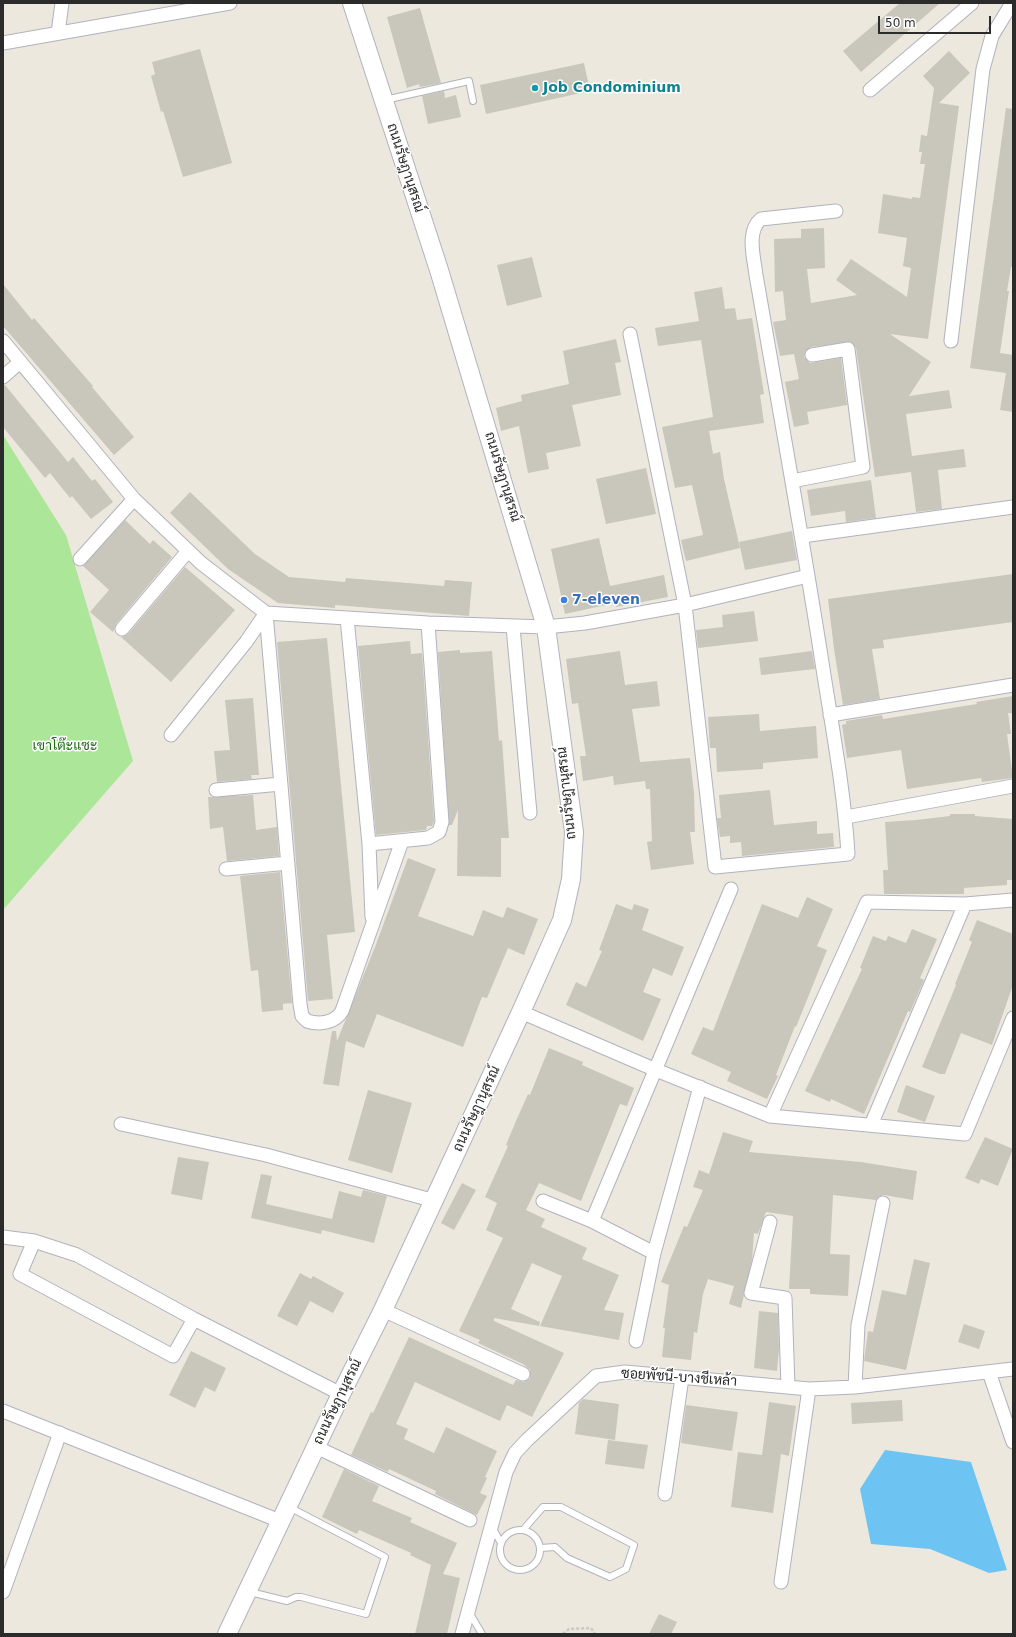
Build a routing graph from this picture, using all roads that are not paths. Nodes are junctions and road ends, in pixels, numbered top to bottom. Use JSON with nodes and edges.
{"nodes":[{"id":1,"x":62,"y":3,"type":"edge"},
{"id":2,"x":230,"y":3,"type":"edge"},
{"id":3,"x":352,"y":3,"type":"edge"},
{"id":4,"x":972,"y":3,"type":"edge"},
{"id":5,"x":1012,"y":3,"type":"edge"},
{"id":6,"x":58,"y":33,"type":"junction"},
{"id":7,"x":3,"y":43,"type":"edge"},
{"id":8,"x":870,"y":90,"type":"dead end"},
{"id":9,"x":383,"y":100,"type":"junction"},
{"id":10,"x":473,"y":101,"type":"dead end"},
{"id":11,"x":836,"y":211,"type":"dead end"},
{"id":12,"x":630,"y":334,"type":"dead end"},
{"id":13,"x":3,"y":341,"type":"edge"},
{"id":14,"x":951,"y":341,"type":"dead end"},
{"id":15,"x":812,"y":355,"type":"dead end"},
{"id":16,"x":20,"y":362,"type":"junction"},
{"id":17,"x":3,"y":377,"type":"edge"},
{"id":18,"x":792,"y":481,"type":"junction"},
{"id":19,"x":134,"y":499,"type":"junction"},
{"id":20,"x":1013,"y":507,"type":"edge"},
{"id":21,"x":802,"y":536,"type":"junction"},
{"id":22,"x":188,"y":551,"type":"junction"},
{"id":23,"x":80,"y":559,"type":"dead end"},
{"id":24,"x":808,"y":576,"type":"junction"},
{"id":25,"x":685,"y":605,"type":"junction"},
{"id":26,"x":266,"y":613,"type":"junction"},
{"id":27,"x":348,"y":618,"type":"junction"},
{"id":28,"x":428,"y":623,"type":"junction"},
{"id":29,"x":513,"y":627,"type":"junction"},
{"id":30,"x":546,"y":627,"type":"junction"},
{"id":31,"x":122,"y":629,"type":"dead end"},
{"id":32,"x":1013,"y":685,"type":"edge"},
{"id":33,"x":830,"y":715,"type":"junction"},
{"id":34,"x":170,"y":735,"type":"dead end"},
{"id":35,"x":281,"y":784,"type":"junction"},
{"id":36,"x":1013,"y":786,"type":"edge"},
{"id":37,"x":216,"y":790,"type":"dead end"},
{"id":38,"x":530,"y":813,"type":"dead end"},
{"id":39,"x":846,"y":817,"type":"junction"},
{"id":40,"x":402,"y":841,"type":"junction"},
{"id":41,"x":369,"y":844,"type":"junction"},
{"id":42,"x":288,"y":863,"type":"junction"},
{"id":43,"x":226,"y":869,"type":"dead end"},
{"id":44,"x":730,"y":889,"type":"dead end"},
{"id":45,"x":1013,"y":900,"type":"edge"},
{"id":46,"x":965,"y":904,"type":"junction"},
{"id":47,"x":372,"y":923,"type":"junction"},
{"id":48,"x":521,"y":1012,"type":"junction"},
{"id":49,"x":1013,"y":1018,"type":"edge"},
{"id":50,"x":656,"y":1070,"type":"junction"},
{"id":51,"x":700,"y":1087,"type":"junction"},
{"id":52,"x":770,"y":1116,"type":"junction"},
{"id":53,"x":121,"y":1124,"type":"dead end"},
{"id":54,"x":872,"y":1125,"type":"junction"},
{"id":55,"x":543,"y":1201,"type":"dead end"},
{"id":56,"x":435,"y":1202,"type":"junction"},
{"id":57,"x":883,"y":1203,"type":"dead end"},
{"id":58,"x":592,"y":1222,"type":"junction"},
{"id":59,"x":770,"y":1222,"type":"dead end"},
{"id":60,"x":3,"y":1237,"type":"edge"},
{"id":61,"x":34,"y":1241,"type":"junction"},
{"id":62,"x":654,"y":1253,"type":"junction"},
{"id":63,"x":384,"y":1310,"type":"junction"},
{"id":64,"x":194,"y":1319,"type":"junction"},
{"id":65,"x":636,"y":1341,"type":"dead end"},
{"id":66,"x":1013,"y":1369,"type":"edge"},
{"id":67,"x":989,"y":1372,"type":"junction"},
{"id":68,"x":523,"y":1374,"type":"dead end"},
{"id":69,"x":682,"y":1378,"type":"junction"},
{"id":70,"x":788,"y":1387,"type":"junction"},
{"id":71,"x":855,"y":1387,"type":"junction"},
{"id":72,"x":809,"y":1389,"type":"junction"},
{"id":73,"x":341,"y":1394,"type":"junction"},
{"id":74,"x":3,"y":1411,"type":"edge"},
{"id":75,"x":60,"y":1433,"type":"junction"},
{"id":76,"x":1013,"y":1442,"type":"edge"},
{"id":77,"x":316,"y":1447,"type":"junction"},
{"id":78,"x":665,"y":1494,"type":"dead end"},
{"id":79,"x":284,"y":1514,"type":"junction"},
{"id":80,"x":470,"y":1520,"type":"dead end"},
{"id":81,"x":492,"y":1527,"type":"junction"},
{"id":82,"x":523,"y":1530,"type":"junction"},
{"id":83,"x":540,"y":1548,"type":"junction"},
{"id":84,"x":494,"y":1551,"type":"junction"},
{"id":85,"x":781,"y":1582,"type":"dead end"},
{"id":86,"x":247,"y":1591,"type":"junction"},
{"id":87,"x":3,"y":1592,"type":"edge"},
{"id":88,"x":468,"y":1610,"type":"junction"},
{"id":89,"x":227,"y":1634,"type":"edge"},
{"id":90,"x":462,"y":1634,"type":"edge"},
{"id":91,"x":482,"y":1634,"type":"edge"}],
"edges":[{"from":1,"to":6,"type":"street"},
{"from":2,"to":6,"type":"street"},
{"from":3,"to":9,"type":"street","name":"ถนนรัษฎานุสรณ์"},
{"from":4,"to":8,"type":"street"},
{"from":5,"to":14,"type":"street"},
{"from":6,"to":7,"type":"street"},
{"from":9,"to":10,"type":"lane"},
{"from":9,"to":30,"type":"street","name":"ถนนรัษฎานุสรณ์"},
{"from":11,"to":18,"type":"street"},
{"from":12,"to":25,"type":"street"},
{"from":13,"to":16,"type":"street"},
{"from":15,"to":18,"type":"street"},
{"from":16,"to":17,"type":"street"},
{"from":16,"to":19,"type":"street"},
{"from":18,"to":21,"type":"street"},
{"from":19,"to":22,"type":"street"},
{"from":19,"to":23,"type":"street"},
{"from":20,"to":21,"type":"street"},
{"from":21,"to":24,"type":"street"},
{"from":22,"to":26,"type":"street"},
{"from":22,"to":31,"type":"street"},
{"from":24,"to":25,"type":"street"},
{"from":24,"to":33,"type":"street"},
{"from":25,"to":30,"type":"street"},
{"from":25,"to":39,"type":"street"},
{"from":26,"to":27,"type":"street"},
{"from":26,"to":34,"type":"street"},
{"from":26,"to":35,"type":"street"},
{"from":27,"to":28,"type":"street"},
{"from":27,"to":41,"type":"street"},
{"from":28,"to":29,"type":"street"},
{"from":28,"to":40,"type":"street"},
{"from":29,"to":30,"type":"street"},
{"from":29,"to":38,"type":"street"},
{"from":30,"to":48,"type":"street","name":"ถนนรัษฎานุสรณ์"},
{"from":32,"to":33,"type":"street"},
{"from":33,"to":39,"type":"street"},
{"from":35,"to":37,"type":"street"},
{"from":35,"to":42,"type":"street"},
{"from":36,"to":39,"type":"street"},
{"from":40,"to":41,"type":"street"},
{"from":40,"to":47,"type":"street"},
{"from":41,"to":47,"type":"street"},
{"from":42,"to":43,"type":"street"},
{"from":42,"to":47,"type":"street"},
{"from":44,"to":50,"type":"street"},
{"from":45,"to":46,"type":"street"},
{"from":46,"to":52,"type":"street"},
{"from":46,"to":54,"type":"street"},
{"from":48,"to":50,"type":"street"},
{"from":48,"to":56,"type":"street","name":"ถนนรัษฎานุสรณ์"},
{"from":49,"to":54,"type":"street"},
{"from":50,"to":51,"type":"street"},
{"from":50,"to":58,"type":"street"},
{"from":51,"to":52,"type":"street"},
{"from":51,"to":62,"type":"street"},
{"from":52,"to":54,"type":"street"},
{"from":53,"to":56,"type":"street"},
{"from":55,"to":58,"type":"street"},
{"from":56,"to":63,"type":"street","name":"ถนนรัษฎานุสรณ์"},
{"from":57,"to":71,"type":"street"},
{"from":58,"to":62,"type":"street"},
{"from":59,"to":70,"type":"street"},
{"from":60,"to":61,"type":"street"},
{"from":61,"to":64,"type":"street"},
{"from":61,"to":64,"type":"street"},
{"from":62,"to":65,"type":"street"},
{"from":63,"to":68,"type":"street"},
{"from":63,"to":73,"type":"street","name":"ถนนรัษฎานุสรณ์"},
{"from":64,"to":73,"type":"street"},
{"from":66,"to":67,"type":"street","name":"ซอยพัชนี-บางชีเหล้า"},
{"from":67,"to":71,"type":"street","name":"ซอยพัชนี-บางชีเหล้า"},
{"from":67,"to":76,"type":"street"},
{"from":69,"to":70,"type":"street","name":"ซอยพัชนี-บางชีเหล้า"},
{"from":69,"to":78,"type":"street"},
{"from":69,"to":81,"type":"street","name":"ซอยพัชนี-บางชีเหล้า"},
{"from":70,"to":72,"type":"street","name":"ซอยพัชนี-บางชีเหล้า"},
{"from":71,"to":72,"type":"street","name":"ซอยพัชนี-บางชีเหล้า"},
{"from":72,"to":85,"type":"street"},
{"from":73,"to":77,"type":"street","name":"ถนนรัษฎานุสรณ์"},
{"from":74,"to":75,"type":"street"},
{"from":75,"to":79,"type":"street"},
{"from":75,"to":87,"type":"street"},
{"from":77,"to":79,"type":"street","name":"ถนนรัษฎานุสรณ์"},
{"from":77,"to":80,"type":"street"},
{"from":79,"to":86,"type":"street","name":"ถนนรัษฎานุสรณ์"},
{"from":79,"to":86,"type":"lane"},
{"from":81,"to":84,"type":"street","name":"ซอยพัชนี-บางชีเหล้า"},
{"from":81,"to":84,"type":"lane"},
{"from":82,"to":83,"type":"lane"},
{"from":82,"to":83,"type":"lane"},
{"from":82,"to":84,"type":"lane"},
{"from":83,"to":84,"type":"lane"},
{"from":84,"to":88,"type":"street","name":"ซอยพัชนี-บางชีเหล้า"},
{"from":86,"to":89,"type":"street","name":"ถนนรัษฎานุสรณ์"},
{"from":88,"to":90,"type":"street","name":"ซอยพัชนี-บางชีเหล้า"},
{"from":88,"to":91,"type":"lane"}]}
